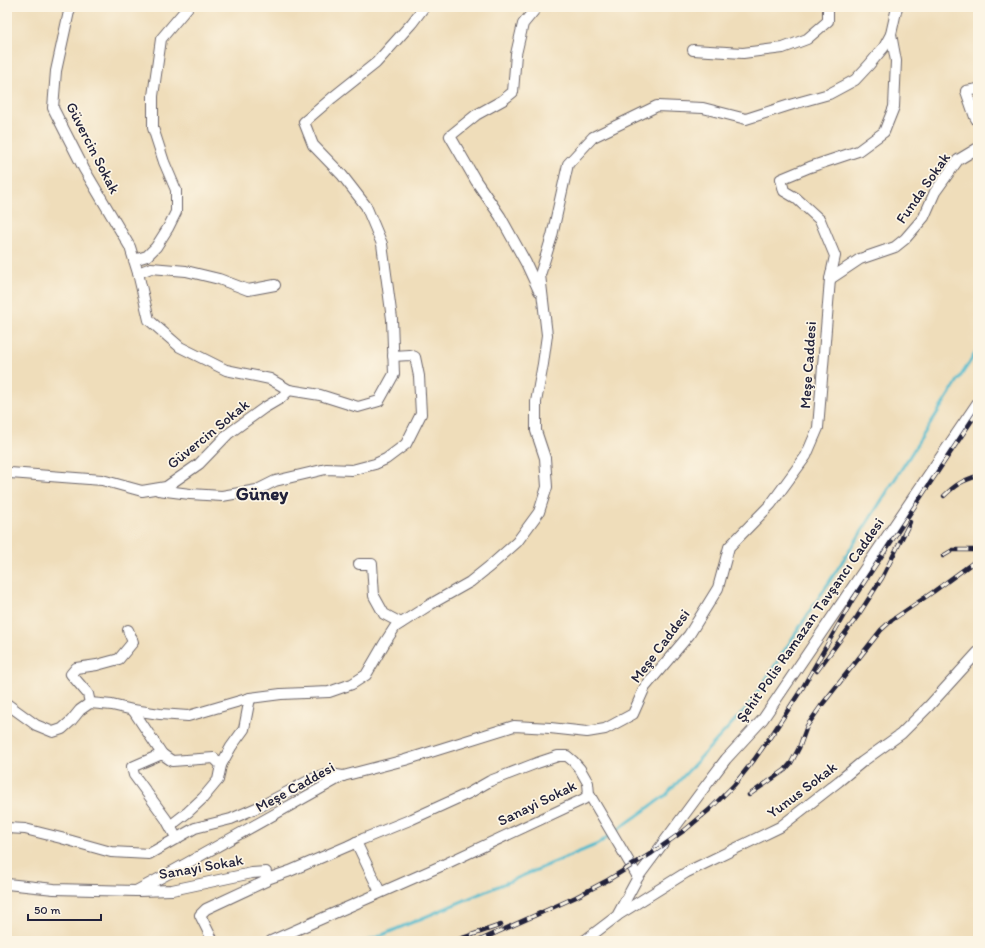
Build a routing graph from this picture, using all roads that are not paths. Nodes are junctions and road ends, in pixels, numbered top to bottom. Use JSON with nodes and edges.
{"nodes":[{"id":1,"x":70,"y":7,"type":"edge"},
{"id":2,"x":188,"y":7,"type":"edge"},
{"id":3,"x":424,"y":7,"type":"edge"},
{"id":4,"x":537,"y":7,"type":"edge"},
{"id":5,"x":828,"y":7,"type":"edge"},
{"id":6,"x":897,"y":7,"type":"edge"},
{"id":7,"x":891,"y":34,"type":"junction"},
{"id":8,"x":693,"y":50,"type":"dead end"},
{"id":9,"x":978,"y":89,"type":"edge"},
{"id":10,"x":978,"y":122,"type":"edge"},
{"id":11,"x":978,"y":148,"type":"edge"},
{"id":12,"x":134,"y":260,"type":"junction"},
{"id":13,"x":138,"y":273,"type":"junction"},
{"id":14,"x":830,"y":279,"type":"junction"},
{"id":15,"x":275,"y":285,"type":"dead end"},
{"id":16,"x":543,"y":300,"type":"junction"},
{"id":17,"x":393,"y":356,"type":"junction"},
{"id":18,"x":289,"y":390,"type":"junction"},
{"id":19,"x":978,"y":402,"type":"edge"},
{"id":20,"x":7,"y":474,"type":"edge"},
{"id":21,"x":152,"y":490,"type":"junction"},
{"id":22,"x":359,"y":564,"type":"dead end"},
{"id":23,"x":401,"y":623,"type":"junction"},
{"id":24,"x":128,"y":630,"type":"dead end"},
{"id":25,"x":978,"y":652,"type":"edge"},
{"id":26,"x":250,"y":698,"type":"junction"},
{"id":27,"x":90,"y":703,"type":"junction"},
{"id":28,"x":7,"y":704,"type":"edge"},
{"id":29,"x":133,"y":710,"type":"junction"},
{"id":30,"x":162,"y":754,"type":"junction"},
{"id":31,"x":221,"y":766,"type":"junction"},
{"id":32,"x":343,"y":776,"type":"junction"},
{"id":33,"x":588,"y":794,"type":"junction"},
{"id":34,"x":170,"y":826,"type":"junction"},
{"id":35,"x":7,"y":828,"type":"edge"},
{"id":36,"x":177,"y":839,"type":"junction"},
{"id":37,"x":356,"y":842,"type":"junction"},
{"id":38,"x":266,"y":877,"type":"junction"},
{"id":39,"x":638,"y":877,"type":"junction"},
{"id":40,"x":7,"y":884,"type":"edge"},
{"id":41,"x":136,"y":891,"type":"junction"},
{"id":42,"x":380,"y":892,"type":"junction"},
{"id":43,"x":617,"y":916,"type":"junction"},
{"id":44,"x":213,"y":941,"type":"edge"},
{"id":45,"x":271,"y":941,"type":"edge"},
{"id":46,"x":584,"y":941,"type":"edge"}],
"edges":[{"from":1,"to":12,"type":"street","name":"Güvercin Sokak"},
{"from":2,"to":12,"type":"street"},
{"from":3,"to":17,"type":"street"},
{"from":4,"to":16,"type":"street"},
{"from":5,"to":8,"type":"street"},
{"from":6,"to":7,"type":"street","name":"Meşe Caddesi"},
{"from":7,"to":14,"type":"street","name":"Meşe Caddesi"},
{"from":7,"to":16,"type":"street"},
{"from":9,"to":10,"type":"street"},
{"from":11,"to":14,"type":"street","name":"Funda Sokak"},
{"from":12,"to":13,"type":"street","name":"Güvercin Sokak"},
{"from":13,"to":15,"type":"street"},
{"from":13,"to":18,"type":"street","name":"Güvercin Sokak"},
{"from":14,"to":32,"type":"street","name":"Meşe Caddesi"},
{"from":16,"to":23,"type":"street"},
{"from":17,"to":18,"type":"street"},
{"from":17,"to":21,"type":"street"},
{"from":18,"to":21,"type":"street","name":"Güvercin Sokak"},
{"from":19,"to":39,"type":"street","name":"Şehit Polis Ramazan Tavşancı Caddesi"},
{"from":20,"to":21,"type":"street","name":"Güvercin Sokak"},
{"from":22,"to":23,"type":"street"},
{"from":23,"to":26,"type":"street"},
{"from":24,"to":27,"type":"street"},
{"from":25,"to":43,"type":"street","name":"Yunus Sokak"},
{"from":26,"to":29,"type":"street"},
{"from":26,"to":31,"type":"street"},
{"from":27,"to":28,"type":"street"},
{"from":27,"to":29,"type":"street"},
{"from":29,"to":30,"type":"street"},
{"from":30,"to":31,"type":"street"},
{"from":30,"to":34,"type":"street"},
{"from":31,"to":34,"type":"street"},
{"from":32,"to":36,"type":"street"},
{"from":32,"to":41,"type":"street","name":"Meşe Caddesi"},
{"from":33,"to":37,"type":"street","name":"Sanayi Sokak"},
{"from":33,"to":39,"type":"street"},
{"from":33,"to":42,"type":"street","name":"Sanayi Sokak"},
{"from":34,"to":36,"type":"street"},
{"from":35,"to":36,"type":"street"},
{"from":37,"to":38,"type":"street","name":"Sanayi Sokak"},
{"from":37,"to":42,"type":"street"},
{"from":38,"to":41,"type":"street","name":"Sanayi Sokak"},
{"from":38,"to":44,"type":"street","name":"Sanayi Sokak"},
{"from":39,"to":43,"type":"street","name":"Şehit Polis Ramazan Tavşancı Caddesi"},
{"from":40,"to":41,"type":"street","name":"Meşe Caddesi"},
{"from":42,"to":45,"type":"street","name":"Sanayi Sokak"},
{"from":43,"to":46,"type":"street","name":"Şehit Polis Ramazan Tavşancı Caddesi"}]}
